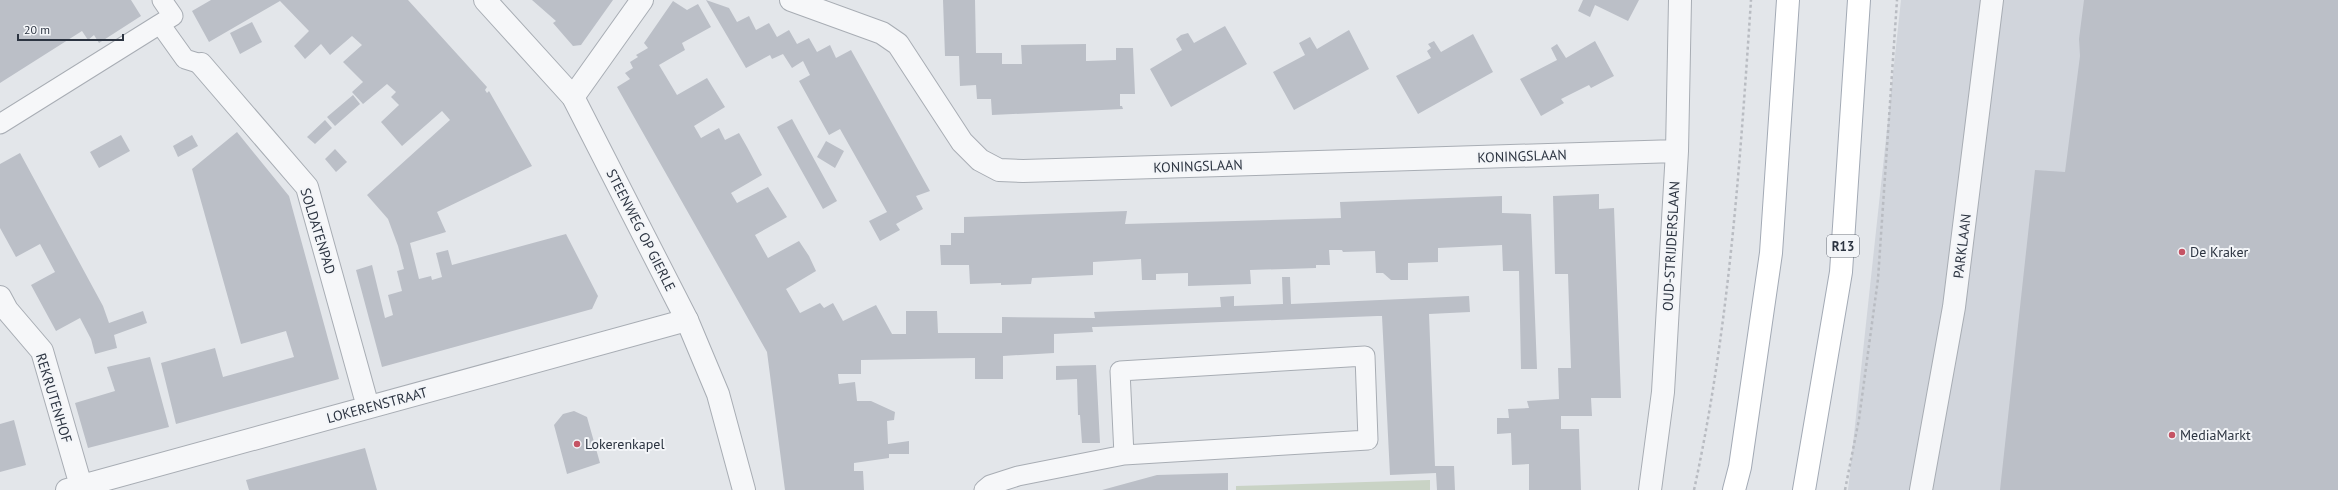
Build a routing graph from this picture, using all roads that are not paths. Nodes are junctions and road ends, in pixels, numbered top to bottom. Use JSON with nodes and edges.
{"nodes":[{"id":1,"x":162,"y":0,"type":"edge"},
{"id":2,"x":485,"y":0,"type":"edge"},
{"id":3,"x":642,"y":0,"type":"edge"},
{"id":4,"x":791,"y":0,"type":"edge"},
{"id":5,"x":1680,"y":0,"type":"edge"},
{"id":6,"x":1788,"y":0,"type":"edge"},
{"id":7,"x":1859,"y":0,"type":"edge"},
{"id":8,"x":1992,"y":0,"type":"edge"},
{"id":9,"x":160,"y":24,"type":"junction"},
{"id":10,"x":201,"y":64,"type":"joint"},
{"id":11,"x":573,"y":97,"type":"junction"},
{"id":12,"x":0,"y":124,"type":"edge"},
{"id":13,"x":1677,"y":151,"type":"junction"},
{"id":14,"x":0,"y":297,"type":"edge"},
{"id":15,"x":687,"y":320,"type":"junction"},
{"id":16,"x":368,"y":408,"type":"junction"},
{"id":17,"x":1124,"y":455,"type":"junction"},
{"id":18,"x":74,"y":488,"type":"edge"},
{"id":19,"x":744,"y":490,"type":"edge"},
{"id":20,"x":984,"y":490,"type":"edge"},
{"id":21,"x":1650,"y":490,"type":"edge"},
{"id":22,"x":1734,"y":490,"type":"edge"},
{"id":23,"x":1804,"y":490,"type":"edge"},
{"id":24,"x":1921,"y":490,"type":"edge"}],
"edges":[{"from":1,"to":9,"type":"lane"},
{"from":2,"to":11,"type":"street","name":"STEENWEG OP GIERLE"},
{"from":3,"to":11,"type":"street"},
{"from":4,"to":13,"type":"street","name":"KONINGSLAAN"},
{"from":5,"to":13,"type":"street","name":"OUD-STRIJDERSLAAN"},
{"from":6,"to":22,"type":"main road"},
{"from":7,"to":23,"type":"main road","number":"R13"},
{"from":8,"to":24,"type":"street","name":"PARKLAAN"},
{"from":9,"to":10,"type":"lane"},
{"from":9,"to":12,"type":"lane"},
{"from":10,"to":16,"type":"street","name":"SOLDATENPAD"},
{"from":11,"to":15,"type":"street","name":"STEENWEG OP GIERLE"},
{"from":13,"to":21,"type":"street","name":"OUD-STRIJDERSLAAN"},
{"from":14,"to":18,"type":"street","name":"REKRUTENHOF"},
{"from":15,"to":16,"type":"street","name":"LOKERENSTRAAT"},
{"from":15,"to":19,"type":"street","name":"STEENWEG OP GIERLE"},
{"from":16,"to":18,"type":"street","name":"LOKERENSTRAAT"},
{"from":17,"to":17,"type":"lane"},
{"from":17,"to":20,"type":"lane"}]}
